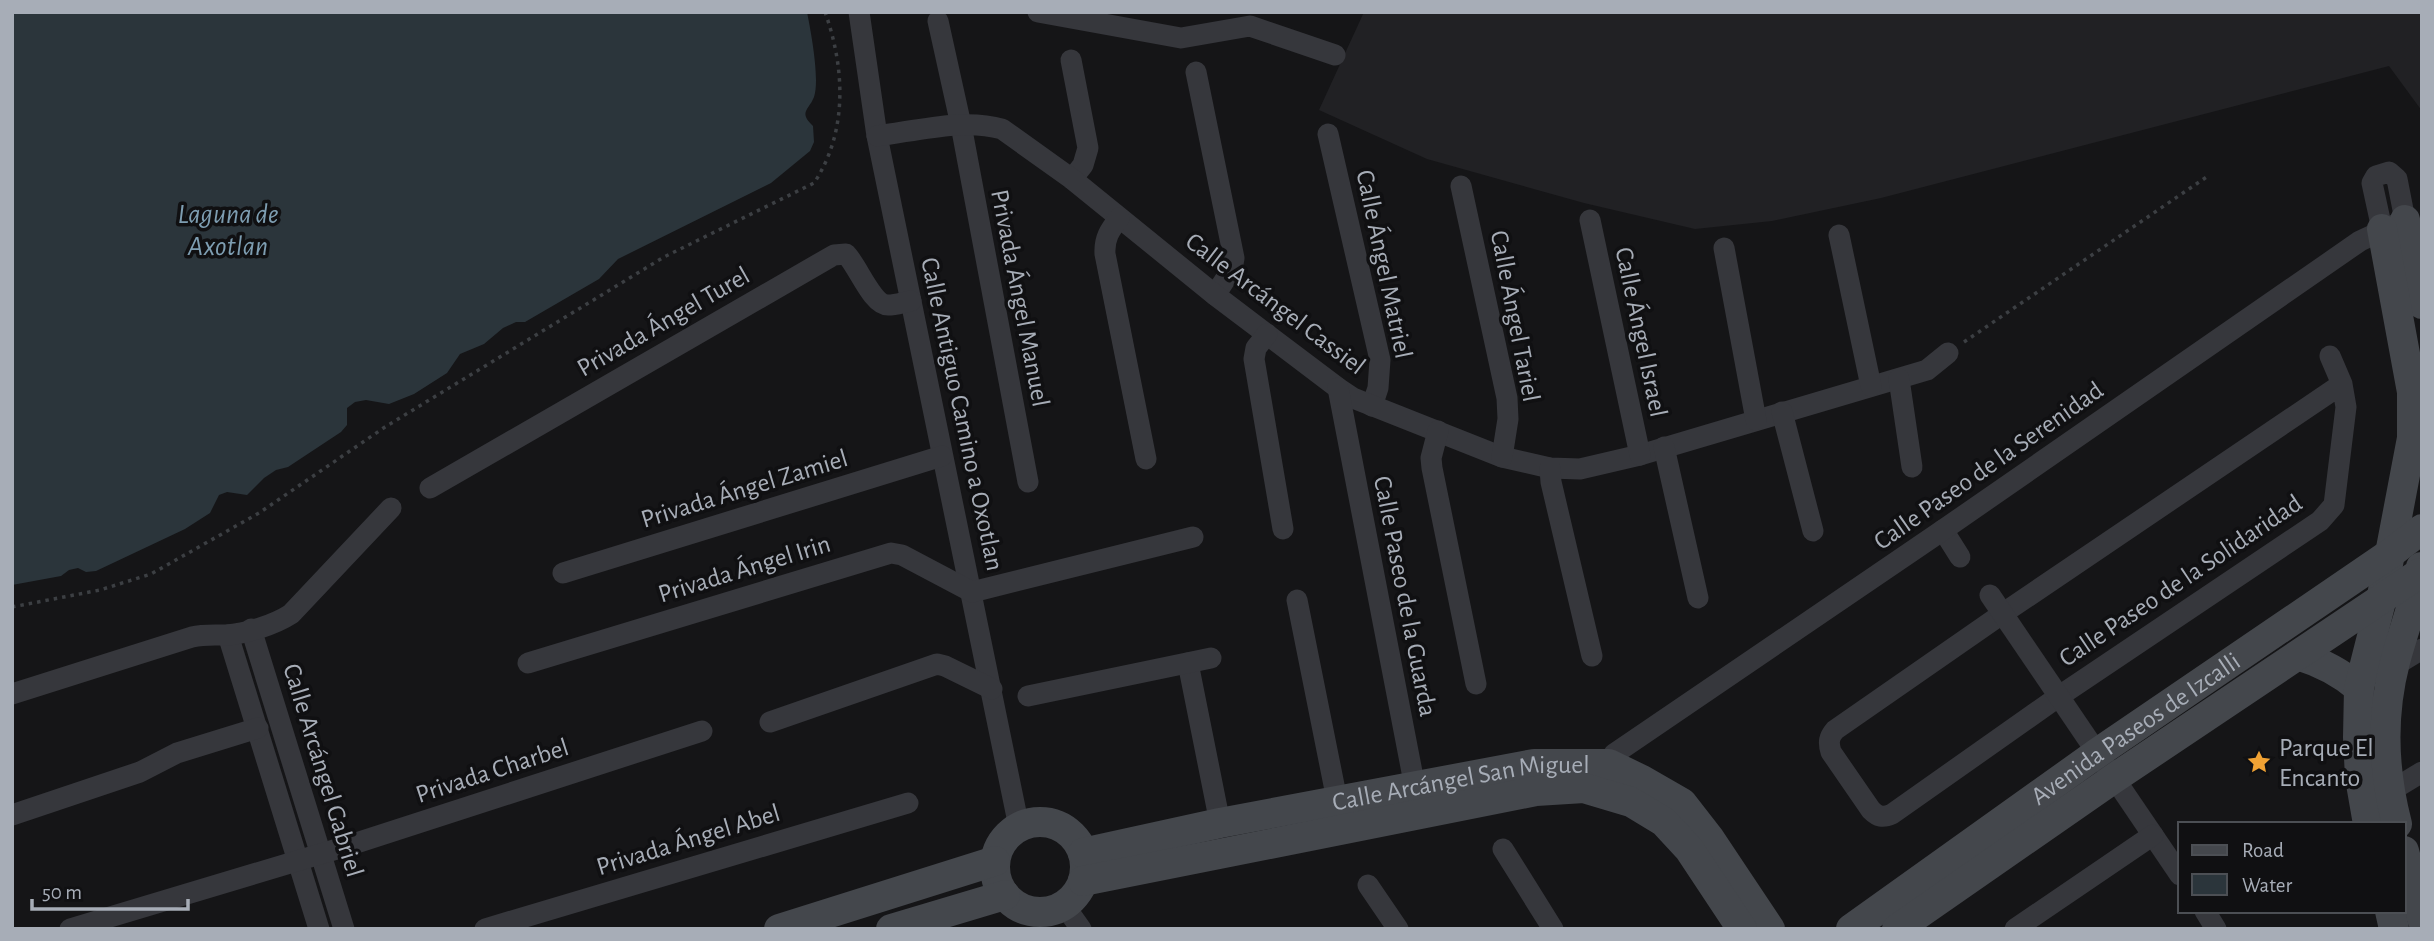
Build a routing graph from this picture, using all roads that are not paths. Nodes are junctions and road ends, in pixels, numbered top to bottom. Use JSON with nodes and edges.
{"nodes":[{"id":1,"x":859,"y":12,"type":"edge"},
{"id":2,"x":1038,"y":12,"type":"edge"},
{"id":3,"x":1211,"y":12,"type":"edge"},
{"id":4,"x":938,"y":21,"type":"dead end"},
{"id":5,"x":1203,"y":34,"type":"junction"},
{"id":6,"x":1335,"y":55,"type":"dead end"},
{"id":7,"x":1071,"y":60,"type":"dead end"},
{"id":8,"x":1196,"y":72,"type":"dead end"},
{"id":9,"x":961,"y":125,"type":"junction"},
{"id":10,"x":1328,"y":134,"type":"dead end"},
{"id":11,"x":877,"y":136,"type":"junction"},
{"id":12,"x":1072,"y":179,"type":"junction"},
{"id":13,"x":1461,"y":186,"type":"dead end"},
{"id":14,"x":1119,"y":218,"type":"junction"},
{"id":15,"x":1590,"y":220,"type":"dead end"},
{"id":16,"x":2393,"y":225,"type":"junction"},
{"id":17,"x":1839,"y":235,"type":"dead end"},
{"id":18,"x":1724,"y":248,"type":"dead end"},
{"id":19,"x":1215,"y":295,"type":"junction"},
{"id":20,"x":911,"y":301,"type":"junction"},
{"id":21,"x":2422,"y":304,"type":"edge"},
{"id":22,"x":1267,"y":334,"type":"junction"},
{"id":23,"x":1948,"y":353,"type":"road end"},
{"id":24,"x":2330,"y":356,"type":"dead end"},
{"id":25,"x":1899,"y":379,"type":"junction"},
{"id":26,"x":2342,"y":384,"type":"junction"},
{"id":27,"x":1871,"y":386,"type":"junction"},
{"id":28,"x":1338,"y":388,"type":"junction"},
{"id":29,"x":1372,"y":406,"type":"junction"},
{"id":30,"x":1782,"y":411,"type":"junction"},
{"id":31,"x":1756,"y":420,"type":"junction"},
{"id":32,"x":1438,"y":431,"type":"junction"},
{"id":33,"x":1664,"y":447,"type":"junction"},
{"id":34,"x":1640,"y":455,"type":"junction"},
{"id":35,"x":942,"y":456,"type":"junction"},
{"id":36,"x":1502,"y":457,"type":"junction"},
{"id":37,"x":1146,"y":459,"type":"dead end"},
{"id":38,"x":1912,"y":467,"type":"dead end"},
{"id":39,"x":1550,"y":468,"type":"junction"},
{"id":40,"x":1028,"y":482,"type":"dead end"},
{"id":41,"x":430,"y":488,"type":"dead end"},
{"id":42,"x":391,"y":508,"type":"dead end"},
{"id":43,"x":1283,"y":529,"type":"dead end"},
{"id":44,"x":2422,"y":529,"type":"edge"},
{"id":45,"x":1943,"y":530,"type":"junction"},
{"id":46,"x":1813,"y":531,"type":"dead end"},
{"id":47,"x":1193,"y":537,"type":"dead end"},
{"id":48,"x":2392,"y":553,"type":"junction"},
{"id":49,"x":1960,"y":557,"type":"dead end"},
{"id":50,"x":2421,"y":569,"type":"edge"},
{"id":51,"x":564,"y":573,"type":"dead end"},
{"id":52,"x":972,"y":592,"type":"junction"},
{"id":53,"x":1990,"y":595,"type":"dead end"},
{"id":54,"x":1698,"y":598,"type":"dead end"},
{"id":55,"x":1297,"y":600,"type":"dead end"},
{"id":56,"x":2381,"y":601,"type":"junction"},
{"id":57,"x":2002,"y":614,"type":"junction"},
{"id":58,"x":251,"y":629,"type":"junction"},
{"id":59,"x":228,"y":635,"type":"junction"},
{"id":60,"x":2422,"y":649,"type":"edge"},
{"id":61,"x":1592,"y":656,"type":"dead end"},
{"id":62,"x":2300,"y":656,"type":"junction"},
{"id":63,"x":1211,"y":659,"type":"dead end"},
{"id":64,"x":527,"y":663,"type":"dead end"},
{"id":65,"x":1188,"y":663,"type":"junction"},
{"id":66,"x":2394,"y":666,"type":"junction"},
{"id":67,"x":1476,"y":684,"type":"dead end"},
{"id":68,"x":2359,"y":688,"type":"junction"},
{"id":69,"x":992,"y":689,"type":"junction"},
{"id":70,"x":12,"y":694,"type":"edge"},
{"id":71,"x":1028,"y":696,"type":"dead end"},
{"id":72,"x":2058,"y":697,"type":"junction"},
{"id":73,"x":770,"y":722,"type":"dead end"},
{"id":74,"x":258,"y":728,"type":"junction"},
{"id":75,"x":702,"y":731,"type":"dead end"},
{"id":76,"x":2096,"y":754,"type":"junction"},
{"id":77,"x":1609,"y":764,"type":"junction"},
{"id":78,"x":2422,"y":772,"type":"edge"},
{"id":79,"x":2113,"y":779,"type":"junction"},
{"id":80,"x":2389,"y":792,"type":"junction"},
{"id":81,"x":1337,"y":800,"type":"junction"},
{"id":82,"x":1417,"y":800,"type":"junction"},
{"id":83,"x":908,"y":803,"type":"dead end"},
{"id":84,"x":12,"y":815,"type":"edge"},
{"id":85,"x":2368,"y":822,"type":"edge"},
{"id":86,"x":2396,"y":822,"type":"edge"},
{"id":87,"x":1220,"y":823,"type":"junction"},
{"id":88,"x":1019,"y":827,"type":"junction"},
{"id":89,"x":2153,"y":835,"type":"junction"},
{"id":90,"x":1503,"y":849,"type":"dead end"},
{"id":91,"x":321,"y":854,"type":"junction"},
{"id":92,"x":2406,"y":858,"type":"edge"},
{"id":93,"x":299,"y":861,"type":"junction"},
{"id":94,"x":995,"y":861,"type":"junction"},
{"id":95,"x":1083,"y":867,"type":"junction"},
{"id":96,"x":2178,"y":872,"type":"edge"},
{"id":97,"x":1368,"y":885,"type":"dead end"},
{"id":98,"x":1005,"y":895,"type":"junction"},
{"id":99,"x":2420,"y":904,"type":"edge"},
{"id":100,"x":1073,"y":917,"type":"edge"},
{"id":101,"x":70,"y":929,"type":"edge"},
{"id":102,"x":319,"y":929,"type":"edge"},
{"id":103,"x":344,"y":929,"type":"edge"},
{"id":104,"x":485,"y":929,"type":"edge"},
{"id":105,"x":779,"y":929,"type":"edge"},
{"id":106,"x":891,"y":929,"type":"edge"},
{"id":107,"x":1398,"y":929,"type":"edge"},
{"id":108,"x":1553,"y":929,"type":"edge"},
{"id":109,"x":1742,"y":929,"type":"edge"},
{"id":110,"x":1770,"y":929,"type":"edge"},
{"id":111,"x":1851,"y":929,"type":"edge"},
{"id":112,"x":1897,"y":929,"type":"edge"},
{"id":113,"x":2015,"y":929,"type":"edge"}],
"edges":[{"from":1,"to":11,"type":"street","name":"Calle Antiguo Camino a Oxotlan"},
{"from":2,"to":5,"type":"street"},
{"from":3,"to":5,"type":"street"},
{"from":4,"to":9,"type":"street","name":"Privada Ángel Manuel"},
{"from":5,"to":6,"type":"street"},
{"from":7,"to":12,"type":"street"},
{"from":8,"to":19,"type":"street"},
{"from":9,"to":11,"type":"street","name":"Calle Arcángel Cassiel"},
{"from":9,"to":12,"type":"street","name":"Calle Arcángel Cassiel"},
{"from":9,"to":40,"type":"street","name":"Privada Ángel Manuel"},
{"from":10,"to":29,"type":"street","name":"Calle Ángel Matriel"},
{"from":11,"to":20,"type":"street","name":"Calle Antiguo Camino a Oxotlan"},
{"from":12,"to":14,"type":"street","name":"Calle Arcángel Cassiel"},
{"from":13,"to":36,"type":"street","name":"Calle Ángel Tariel"},
{"from":14,"to":19,"type":"street","name":"Calle Arcángel Cassiel"},
{"from":14,"to":37,"type":"street"},
{"from":15,"to":34,"type":"street","name":"Calle Ángel Israel"},
{"from":16,"to":21,"type":"street"},
{"from":16,"to":45,"type":"street","name":"Calle Paseo de la Serenidad"},
{"from":16,"to":48,"type":"street"},
{"from":17,"to":27,"type":"street"},
{"from":18,"to":31,"type":"street"},
{"from":19,"to":22,"type":"street","name":"Calle Arcángel Cassiel"},
{"from":20,"to":35,"type":"street","name":"Calle Antiguo Camino a Oxotlan"},
{"from":20,"to":41,"type":"street","name":"Privada Ángel Turel"},
{"from":22,"to":28,"type":"street","name":"Calle Arcángel Cassiel"},
{"from":22,"to":43,"type":"street"},
{"from":23,"to":25,"type":"street","name":"Calle Arcángel Cassiel"},
{"from":24,"to":26,"type":"street","name":"Calle Paseo de la Solidaridad"},
{"from":25,"to":27,"type":"street","name":"Calle Arcángel Cassiel"},
{"from":25,"to":38,"type":"street"},
{"from":26,"to":57,"type":"street"},
{"from":26,"to":72,"type":"street","name":"Calle Paseo de la Solidaridad"},
{"from":27,"to":30,"type":"street","name":"Calle Arcángel Cassiel"},
{"from":28,"to":29,"type":"street","name":"Calle Arcángel Cassiel"},
{"from":28,"to":82,"type":"street","name":"Calle Paseo de la Guarda"},
{"from":29,"to":32,"type":"street","name":"Calle Arcángel Cassiel"},
{"from":30,"to":31,"type":"street","name":"Calle Arcángel Cassiel"},
{"from":30,"to":46,"type":"street"},
{"from":31,"to":33,"type":"street","name":"Calle Arcángel Cassiel"},
{"from":32,"to":36,"type":"street","name":"Calle Arcángel Cassiel"},
{"from":32,"to":67,"type":"street"},
{"from":33,"to":34,"type":"street","name":"Calle Arcángel Cassiel"},
{"from":33,"to":54,"type":"street"},
{"from":34,"to":39,"type":"street","name":"Calle Arcángel Cassiel"},
{"from":35,"to":51,"type":"street","name":"Privada Ángel Zamiel"},
{"from":35,"to":52,"type":"street","name":"Calle Antiguo Camino a Oxotlan"},
{"from":36,"to":39,"type":"street","name":"Calle Arcángel Cassiel"},
{"from":39,"to":61,"type":"street"},
{"from":42,"to":58,"type":"street"},
{"from":44,"to":48,"type":"street","name":"Avenida Paseos de Izcalli"},
{"from":45,"to":49,"type":"street"},
{"from":45,"to":77,"type":"street","name":"Calle Paseo de la Serenidad"},
{"from":47,"to":52,"type":"street"},
{"from":48,"to":56,"type":"street"},
{"from":48,"to":76,"type":"street","name":"Avenida Paseos de Izcalli"},
{"from":50,"to":56,"type":"street","name":"Avenida Paseos de Izcalli"},
{"from":50,"to":66,"type":"street"},
{"from":52,"to":64,"type":"street","name":"Privada Ángel Irin"},
{"from":52,"to":69,"type":"street","name":"Calle Antiguo Camino a Oxotlan"},
{"from":53,"to":57,"type":"street"},
{"from":55,"to":81,"type":"street"},
{"from":56,"to":62,"type":"street","name":"Avenida Paseos de Izcalli"},
{"from":56,"to":68,"type":"street"},
{"from":57,"to":72,"type":"street"},
{"from":57,"to":72,"type":"street","name":"Calle Paseo de la Solidaridad"},
{"from":58,"to":59,"type":"street"},
{"from":58,"to":91,"type":"street","name":"Calle Arcángel Gabriel"},
{"from":59,"to":70,"type":"street"},
{"from":59,"to":74,"type":"street","name":"Calle Arcángel Gabriel"},
{"from":60,"to":66,"type":"street"},
{"from":62,"to":68,"type":"street"},
{"from":62,"to":79,"type":"street","name":"Avenida Paseos de Izcalli"},
{"from":63,"to":65,"type":"street"},
{"from":65,"to":71,"type":"street"},
{"from":65,"to":87,"type":"street"},
{"from":66,"to":80,"type":"street"},
{"from":68,"to":85,"type":"street"},
{"from":69,"to":73,"type":"street"},
{"from":69,"to":88,"type":"street","name":"Calle Antiguo Camino a Oxotlan"},
{"from":72,"to":76,"type":"street"},
{"from":74,"to":84,"type":"street"},
{"from":74,"to":93,"type":"street","name":"Calle Arcángel Gabriel"},
{"from":75,"to":91,"type":"street","name":"Privada Charbel"},
{"from":76,"to":79,"type":"street"},
{"from":76,"to":111,"type":"street","name":"Avenida Paseos de Izcalli"},
{"from":77,"to":82,"type":"street","name":"Calle Arcángel San Miguel"},
{"from":77,"to":110,"type":"street","name":"Calle Arcángel San Miguel"},
{"from":78,"to":80,"type":"street"},
{"from":79,"to":89,"type":"street"},
{"from":79,"to":112,"type":"street","name":"Avenida Paseos de Izcalli"},
{"from":80,"to":86,"type":"street"},
{"from":81,"to":82,"type":"street","name":"Calle Arcángel San Miguel"},
{"from":81,"to":87,"type":"street","name":"Calle Arcángel San Miguel"},
{"from":82,"to":95,"type":"street","name":"Calle Arcángel San Miguel"},
{"from":82,"to":109,"type":"street","name":"Calle Arcángel San Miguel"},
{"from":83,"to":104,"type":"street","name":"Privada Ángel Abel"},
{"from":87,"to":95,"type":"street","name":"Calle Arcángel San Miguel"},
{"from":88,"to":94,"type":"street"},
{"from":88,"to":95,"type":"street"},
{"from":89,"to":96,"type":"street"},
{"from":89,"to":113,"type":"street"},
{"from":90,"to":108,"type":"street"},
{"from":91,"to":93,"type":"street","name":"Privada Charbel"},
{"from":91,"to":103,"type":"street","name":"Calle Arcángel Gabriel"},
{"from":92,"to":99,"type":"street"},
{"from":93,"to":101,"type":"street","name":"Privada Charbel"},
{"from":93,"to":102,"type":"street","name":"Calle Arcángel Gabriel"},
{"from":94,"to":98,"type":"street"},
{"from":94,"to":105,"type":"street"},
{"from":95,"to":100,"type":"street"},
{"from":97,"to":107,"type":"street"},
{"from":98,"to":100,"type":"street"},
{"from":98,"to":106,"type":"street"}]}
